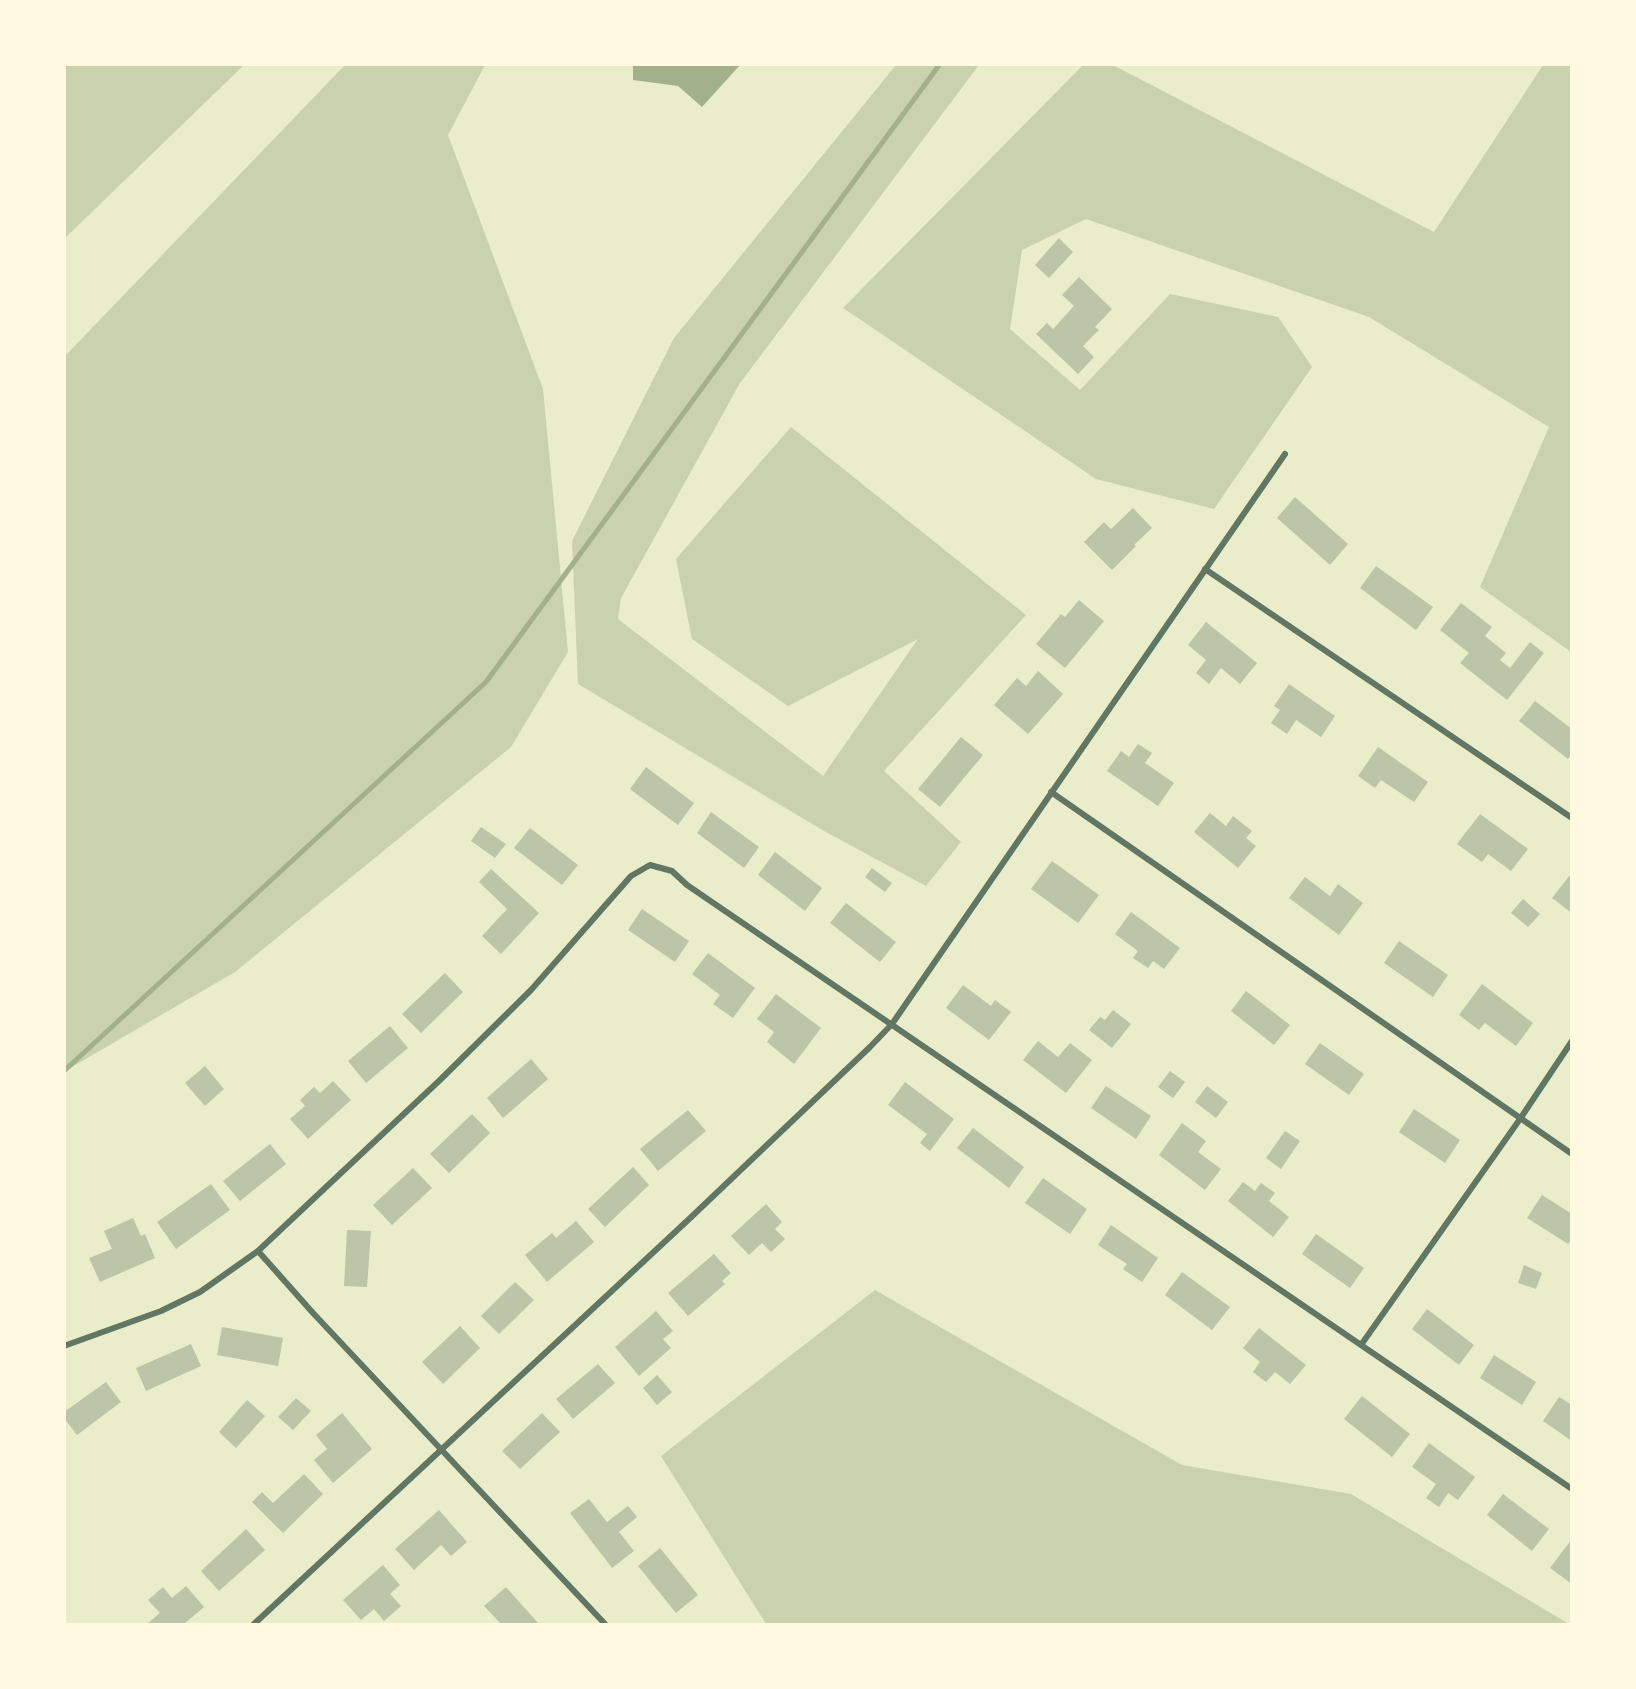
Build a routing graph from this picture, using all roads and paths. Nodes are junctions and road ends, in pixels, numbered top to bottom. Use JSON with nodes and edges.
{"nodes":[{"id":1,"x":1285,"y":454,"type":"dead end"},
{"id":2,"x":1205,"y":569,"type":"junction"},
{"id":3,"x":1051,"y":792,"type":"junction"},
{"id":4,"x":1572,"y":818,"type":"edge"},
{"id":5,"x":892,"y":1024,"type":"junction"},
{"id":6,"x":1572,"y":1041,"type":"edge"},
{"id":7,"x":1520,"y":1119,"type":"junction"},
{"id":8,"x":1572,"y":1154,"type":"edge"},
{"id":9,"x":258,"y":1251,"type":"junction"},
{"id":10,"x":1361,"y":1345,"type":"junction"},
{"id":11,"x":64,"y":1346,"type":"edge"},
{"id":12,"x":443,"y":1450,"type":"junction"},
{"id":13,"x":1572,"y":1489,"type":"edge"},
{"id":14,"x":254,"y":1624,"type":"edge"},
{"id":15,"x":605,"y":1624,"type":"edge"}],
"edges":[{"from":1,"to":2,"type":"street"},
{"from":2,"to":3,"type":"street"},
{"from":2,"to":4,"type":"street"},
{"from":3,"to":5,"type":"street"},
{"from":3,"to":7,"type":"street"},
{"from":5,"to":9,"type":"street"},
{"from":5,"to":10,"type":"street"},
{"from":5,"to":12,"type":"street"},
{"from":6,"to":7,"type":"street"},
{"from":7,"to":8,"type":"street"},
{"from":7,"to":10,"type":"street"},
{"from":9,"to":11,"type":"street"},
{"from":9,"to":12,"type":"street"},
{"from":10,"to":13,"type":"street"},
{"from":12,"to":14,"type":"street"},
{"from":12,"to":15,"type":"street"}]}
